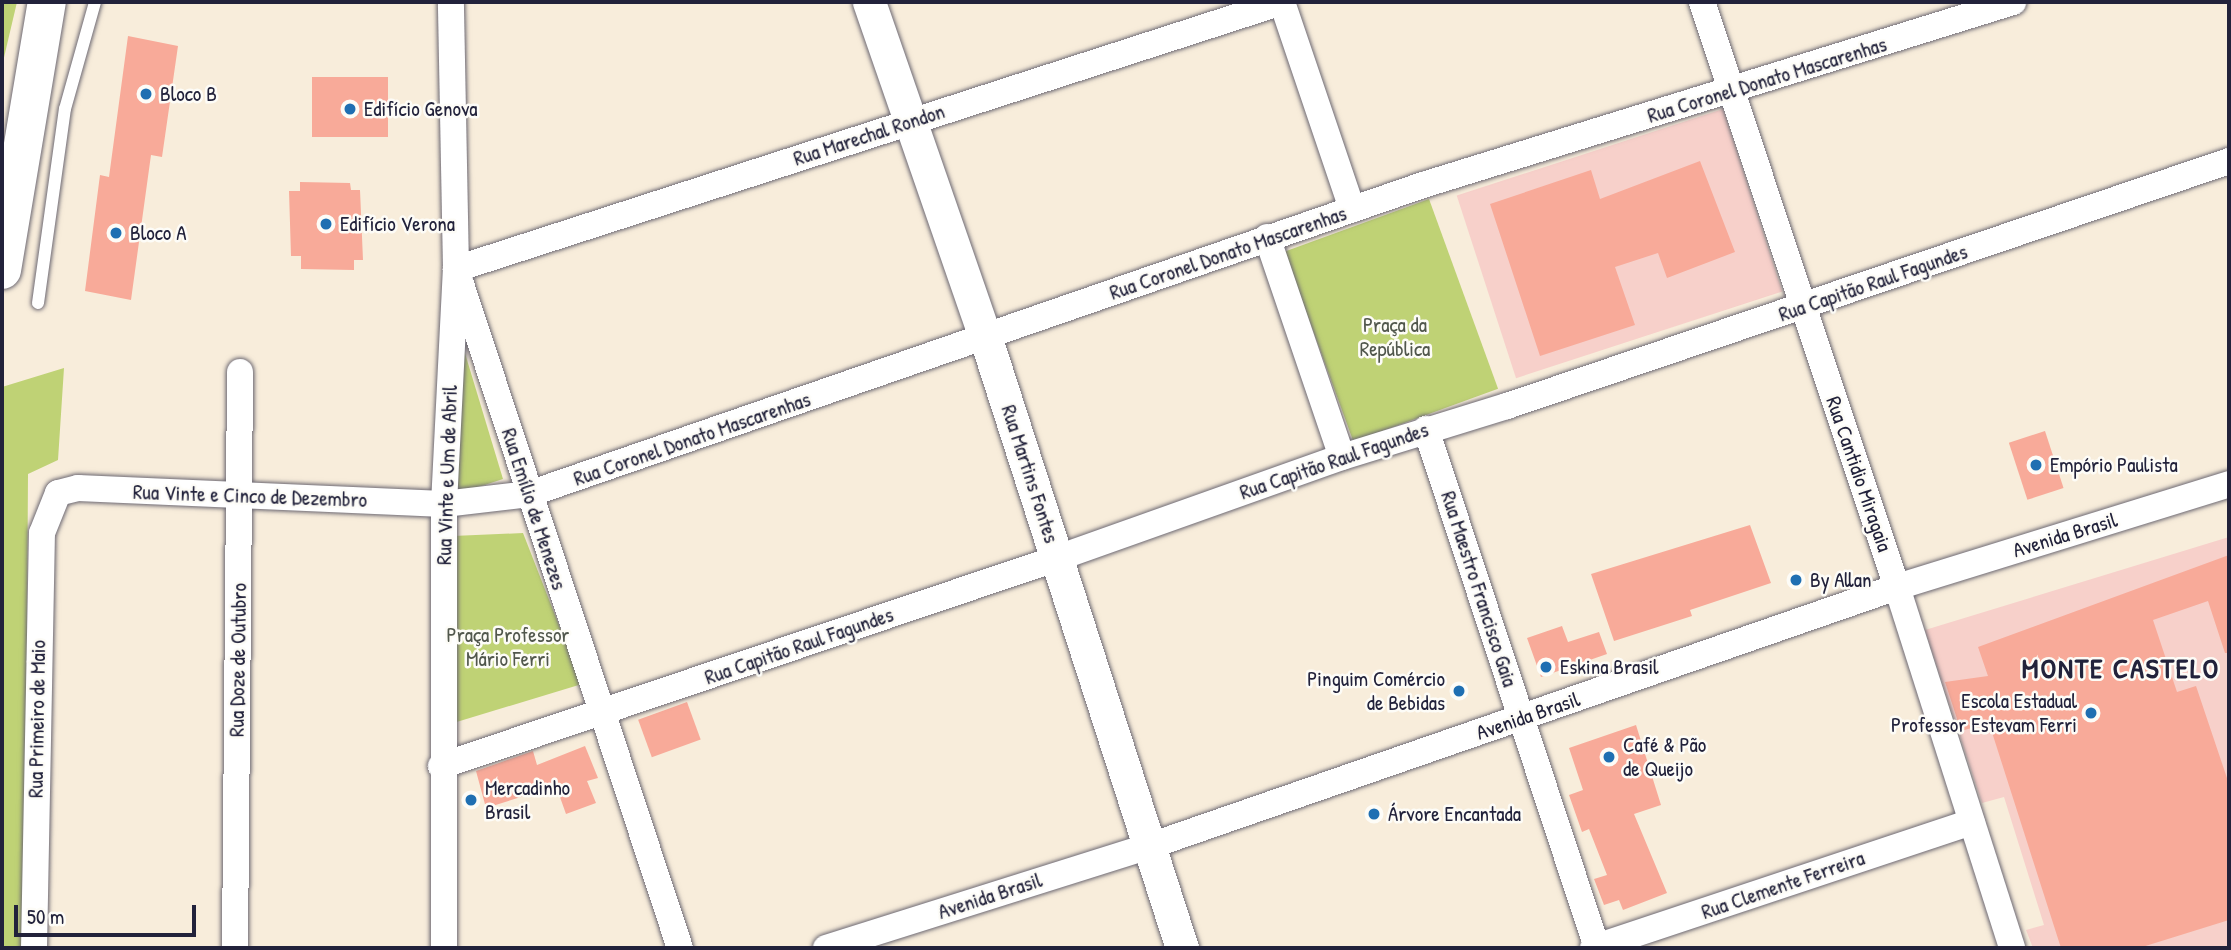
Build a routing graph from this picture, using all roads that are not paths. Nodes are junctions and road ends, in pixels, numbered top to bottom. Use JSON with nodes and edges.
{"nodes":[{"id":1,"x":47,"y":2,"type":"edge"},
{"id":2,"x":95,"y":2,"type":"edge"},
{"id":3,"x":451,"y":2,"type":"edge"},
{"id":4,"x":869,"y":2,"type":"edge"},
{"id":5,"x":1282,"y":2,"type":"edge"},
{"id":6,"x":1702,"y":2,"type":"edge"},
{"id":7,"x":2013,"y":2,"type":"edge"},
{"id":8,"x":1732,"y":92,"type":"junction"},
{"id":9,"x":909,"y":122,"type":"junction"},
{"id":10,"x":2229,"y":160,"type":"edge"},
{"id":11,"x":1352,"y":209,"type":"junction"},
{"id":12,"x":1267,"y":237,"type":"junction"},
{"id":13,"x":456,"y":269,"type":"junction"},
{"id":14,"x":2,"y":270,"type":"edge"},
{"id":15,"x":38,"y":303,"type":"dead end"},
{"id":16,"x":1802,"y":308,"type":"junction"},
{"id":17,"x":986,"y":339,"type":"junction"},
{"id":18,"x":240,"y":372,"type":"dead end"},
{"id":19,"x":1426,"y":429,"type":"junction"},
{"id":20,"x":1342,"y":457,"type":"junction"},
{"id":21,"x":2229,"y":484,"type":"edge"},
{"id":22,"x":58,"y":493,"type":"joint"},
{"id":23,"x":529,"y":494,"type":"junction"},
{"id":24,"x":240,"y":495,"type":"junction"},
{"id":25,"x":444,"y":504,"type":"junction"},
{"id":26,"x":1058,"y":558,"type":"junction"},
{"id":27,"x":1898,"y":587,"type":"junction"},
{"id":28,"x":599,"y":714,"type":"junction"},
{"id":29,"x":1522,"y":719,"type":"junction"},
{"id":30,"x":441,"y":766,"type":"junction"},
{"id":31,"x":1972,"y":822,"type":"junction"},
{"id":32,"x":1150,"y":846,"type":"junction"},
{"id":33,"x":34,"y":948,"type":"edge"},
{"id":34,"x":235,"y":948,"type":"edge"},
{"id":35,"x":444,"y":948,"type":"edge"},
{"id":36,"x":680,"y":948,"type":"edge"},
{"id":37,"x":826,"y":948,"type":"edge"},
{"id":38,"x":1182,"y":948,"type":"edge"},
{"id":39,"x":1596,"y":948,"type":"edge"},
{"id":40,"x":2012,"y":948,"type":"edge"}],
"edges":[{"from":1,"to":14,"type":"main road"},
{"from":2,"to":15,"type":"lane"},
{"from":3,"to":13,"type":"street","name":"Rua Vinte e Um de Abril"},
{"from":4,"to":9,"type":"street","name":"Rua Martins Fontes"},
{"from":5,"to":9,"type":"street","name":"Rua Marechal Rondon"},
{"from":5,"to":11,"type":"street"},
{"from":6,"to":8,"type":"street","name":"Rua Cantidio Miragaia"},
{"from":7,"to":8,"type":"street","name":"Rua Coronel Donato Mascarenhas"},
{"from":8,"to":11,"type":"street","name":"Rua Coronel Donato Mascarenhas"},
{"from":8,"to":16,"type":"street","name":"Rua Cantidio Miragaia"},
{"from":9,"to":13,"type":"street","name":"Rua Marechal Rondon"},
{"from":9,"to":17,"type":"street","name":"Rua Martins Fontes"},
{"from":10,"to":16,"type":"street","name":"Rua Capitão Raul Fagundes"},
{"from":11,"to":12,"type":"street","name":"Rua Coronel Donato Mascarenhas"},
{"from":12,"to":17,"type":"street","name":"Rua Coronel Donato Mascarenhas"},
{"from":12,"to":20,"type":"street"},
{"from":13,"to":23,"type":"street","name":"Rua Emílio de Menezes"},
{"from":13,"to":25,"type":"street","name":"Rua Vinte e Um de Abril"},
{"from":16,"to":19,"type":"street","name":"Rua Capitão Raul Fagundes"},
{"from":16,"to":27,"type":"street","name":"Rua Cantidio Miragaia"},
{"from":17,"to":23,"type":"street","name":"Rua Coronel Donato Mascarenhas"},
{"from":17,"to":26,"type":"street","name":"Rua Martins Fontes"},
{"from":18,"to":24,"type":"street","name":"Rua Doze de Outubro"},
{"from":19,"to":20,"type":"street","name":"Rua Capitão Raul Fagundes"},
{"from":19,"to":29,"type":"street","name":"Rua Maestro Francisco Gaia"},
{"from":20,"to":26,"type":"street","name":"Rua Capitão Raul Fagundes"},
{"from":21,"to":27,"type":"street","name":"Avenida Brasil"},
{"from":22,"to":24,"type":"street","name":"Rua Vinte e Cinco de Dezembro"},
{"from":22,"to":33,"type":"street","name":"Rua Primeiro de Maio"},
{"from":23,"to":25,"type":"street","name":"Rua Coronel Donato Mascarenhas"},
{"from":23,"to":28,"type":"street","name":"Rua Emílio de Menezes"},
{"from":24,"to":25,"type":"street","name":"Rua Vinte e Cinco de Dezembro"},
{"from":24,"to":34,"type":"street","name":"Rua Doze de Outubro"},
{"from":25,"to":30,"type":"street","name":"Rua Vinte e Um de Abril"},
{"from":26,"to":28,"type":"street","name":"Rua Capitão Raul Fagundes"},
{"from":26,"to":32,"type":"street","name":"Rua Martins Fontes"},
{"from":27,"to":29,"type":"street","name":"Avenida Brasil"},
{"from":27,"to":31,"type":"street","name":"Rua Cantidio Miragaia"},
{"from":28,"to":30,"type":"street","name":"Rua Capitão Raul Fagundes"},
{"from":28,"to":36,"type":"street","name":"Rua Emílio de Menezes"},
{"from":29,"to":32,"type":"street","name":"Avenida Brasil"},
{"from":29,"to":39,"type":"street","name":"Rua Maestro Francisco Gaia"},
{"from":30,"to":35,"type":"street","name":"Rua Vinte e Um de Abril"},
{"from":31,"to":39,"type":"street","name":"Rua Clemente Ferreira"},
{"from":31,"to":40,"type":"street","name":"Rua Cantidio Miragaia"},
{"from":32,"to":37,"type":"street","name":"Avenida Brasil"},
{"from":32,"to":38,"type":"street","name":"Rua Martins Fontes"}]}
